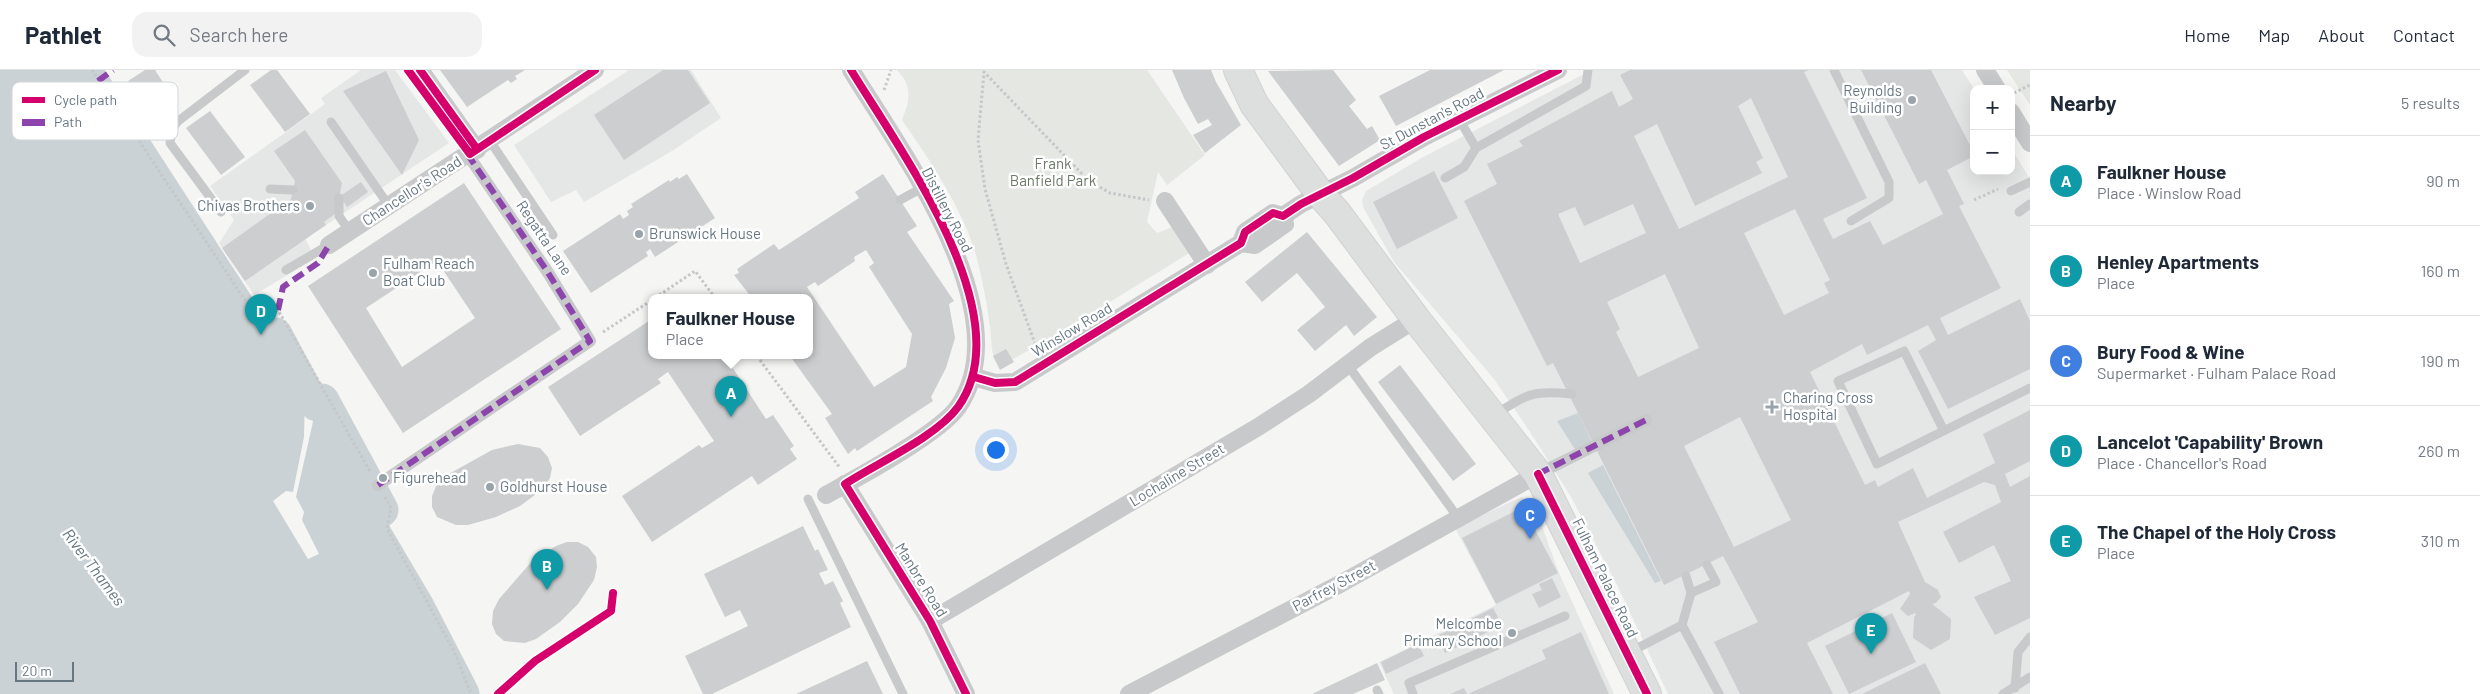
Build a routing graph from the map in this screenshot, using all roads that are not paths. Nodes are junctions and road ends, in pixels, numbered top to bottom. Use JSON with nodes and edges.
{"nodes":[{"id":1,"x":245,"y":70,"type":"edge"},
{"id":2,"x":420,"y":70,"type":"edge"},
{"id":3,"x":594,"y":70,"type":"edge"},
{"id":4,"x":851,"y":70,"type":"edge"},
{"id":5,"x":1238,"y":70,"type":"edge"},
{"id":6,"x":1558,"y":70,"type":"edge"},
{"id":7,"x":1588,"y":70,"type":"edge"},
{"id":8,"x":1834,"y":70,"type":"edge"},
{"id":9,"x":1985,"y":70,"type":"edge"},
{"id":10,"x":1994,"y":85,"type":"edge"},
{"id":11,"x":1459,"y":119,"type":"junction"},
{"id":12,"x":2015,"y":119,"type":"edge"},
{"id":13,"x":332,"y":122,"type":"dead end"},
{"id":14,"x":178,"y":123,"type":"edge"},
{"id":15,"x":170,"y":140,"type":"edge"},
{"id":16,"x":2030,"y":143,"type":"edge"},
{"id":17,"x":1476,"y":148,"type":"junction"},
{"id":18,"x":478,"y":149,"type":"junction"},
{"id":19,"x":1445,"y":178,"type":"dead end"},
{"id":20,"x":2030,"y":182,"type":"edge"},
{"id":21,"x":922,"y":188,"type":"junction"},
{"id":22,"x":270,"y":190,"type":"dead end"},
{"id":23,"x":293,"y":190,"type":"dead end"},
{"id":24,"x":2011,"y":191,"type":"dead end"},
{"id":25,"x":1321,"y":195,"type":"junction"},
{"id":26,"x":339,"y":198,"type":"dead end"},
{"id":27,"x":900,"y":200,"type":"dead end"},
{"id":28,"x":1164,"y":201,"type":"road end"},
{"id":29,"x":2030,"y":204,"type":"edge"},
{"id":30,"x":390,"y":206,"type":"junction"},
{"id":31,"x":221,"y":212,"type":"dead end"},
{"id":32,"x":2019,"y":212,"type":"dead end"},
{"id":33,"x":1851,"y":220,"type":"dead end"},
{"id":34,"x":350,"y":232,"type":"junction"},
{"id":35,"x":553,"y":236,"type":"dead end"},
{"id":36,"x":329,"y":246,"type":"joint"},
{"id":37,"x":1207,"y":265,"type":"junction"},
{"id":38,"x":286,"y":270,"type":"dead end"},
{"id":39,"x":1416,"y":319,"type":"junction"},
{"id":40,"x":1347,"y":364,"type":"junction"},
{"id":41,"x":974,"y":377,"type":"junction"},
{"id":42,"x":2030,"y":388,"type":"edge"},
{"id":43,"x":1572,"y":394,"type":"dead end"},
{"id":44,"x":1494,"y":416,"type":"junction"},
{"id":45,"x":1646,"y":420,"type":"dead end"},
{"id":46,"x":1944,"y":431,"type":"junction"},
{"id":47,"x":1538,"y":474,"type":"junction"},
{"id":48,"x":847,"y":483,"type":"junction"},
{"id":49,"x":378,"y":485,"type":"road end"},
{"id":50,"x":826,"y":495,"type":"dead end"},
{"id":51,"x":808,"y":499,"type":"dead end"},
{"id":52,"x":1459,"y":519,"type":"junction"},
{"id":53,"x":1707,"y":565,"type":"dead end"},
{"id":54,"x":1686,"y":576,"type":"dead end"},
{"id":55,"x":1691,"y":593,"type":"junction"},
{"id":56,"x":1566,"y":616,"type":"dead end"},
{"id":57,"x":930,"y":621,"type":"junction"},
{"id":58,"x":1682,"y":625,"type":"junction"},
{"id":59,"x":2030,"y":637,"type":"edge"},
{"id":60,"x":1627,"y":653,"type":"junction"},
{"id":61,"x":2030,"y":676,"type":"edge"},
{"id":62,"x":2015,"y":688,"type":"junction"},
{"id":63,"x":903,"y":694,"type":"edge"},
{"id":64,"x":966,"y":694,"type":"edge"},
{"id":65,"x":1129,"y":694,"type":"edge"},
{"id":66,"x":1414,"y":694,"type":"edge"},
{"id":67,"x":1647,"y":694,"type":"edge"},
{"id":68,"x":1719,"y":694,"type":"edge"},
{"id":69,"x":2003,"y":694,"type":"edge"}],
"edges":[{"from":1,"to":14,"type":"lane"},
{"from":2,"to":18,"type":"street"},
{"from":3,"to":18,"type":"street","name":"Chancellor's Road"},
{"from":4,"to":21,"type":"street","name":"Distillery Road"},
{"from":5,"to":25,"type":"main road","name":"Fulham Palace Road"},
{"from":6,"to":11,"type":"street","name":"St Dunstan's Road"},
{"from":7,"to":17,"type":"lane"},
{"from":8,"to":33,"type":"lane"},
{"from":9,"to":10,"type":"street"},
{"from":11,"to":17,"type":"lane"},
{"from":11,"to":25,"type":"street","name":"St Dunstan's Road"},
{"from":12,"to":16,"type":"street"},
{"from":13,"to":30,"type":"lane"},
{"from":15,"to":31,"type":"lane"},
{"from":17,"to":19,"type":"lane"},
{"from":18,"to":30,"type":"street","name":"Chancellor's Road"},
{"from":18,"to":35,"type":"lane"},
{"from":18,"to":49,"type":"street","name":"Regatta Lane"},
{"from":20,"to":24,"type":"lane"},
{"from":21,"to":27,"type":"lane"},
{"from":21,"to":41,"type":"street","name":"Distillery Road"},
{"from":22,"to":23,"type":"lane"},
{"from":25,"to":37,"type":"street","name":"Winslow Road"},
{"from":25,"to":39,"type":"main road","name":"Fulham Palace Road"},
{"from":26,"to":34,"type":"lane"},
{"from":28,"to":37,"type":"street"},
{"from":29,"to":32,"type":"lane"},
{"from":30,"to":34,"type":"street","name":"Chancellor's Road"},
{"from":34,"to":36,"type":"street","name":"Chancellor's Road"},
{"from":36,"to":38,"type":"lane"},
{"from":37,"to":41,"type":"street","name":"Winslow Road"},
{"from":39,"to":40,"type":"street","name":"Lochaline Street"},
{"from":39,"to":44,"type":"main road","name":"Fulham Palace Road"},
{"from":40,"to":52,"type":"lane"},
{"from":40,"to":57,"type":"street","name":"Lochaline Street"},
{"from":41,"to":48,"type":"street"},
{"from":42,"to":46,"type":"lane"},
{"from":43,"to":44,"type":"lane"},
{"from":44,"to":47,"type":"main road","name":"Fulham Palace Road"},
{"from":45,"to":47,"type":"street"},
{"from":46,"to":46,"type":"lane"},
{"from":47,"to":52,"type":"street","name":"Parfrey Street"},
{"from":47,"to":60,"type":"main road","name":"Fulham Palace Road"},
{"from":48,"to":50,"type":"street"},
{"from":48,"to":57,"type":"street","name":"Manbre Road"},
{"from":51,"to":63,"type":"lane"},
{"from":52,"to":65,"type":"street","name":"Parfrey Street"},
{"from":53,"to":55,"type":"lane"},
{"from":54,"to":55,"type":"lane"},
{"from":55,"to":58,"type":"lane"},
{"from":56,"to":66,"type":"lane"},
{"from":57,"to":64,"type":"street","name":"Manbre Road"},
{"from":58,"to":60,"type":"lane"},
{"from":58,"to":68,"type":"lane"},
{"from":59,"to":62,"type":"lane"},
{"from":60,"to":67,"type":"main road","name":"Fulham Palace Road"},
{"from":61,"to":62,"type":"lane"},
{"from":62,"to":69,"type":"lane"}]}
